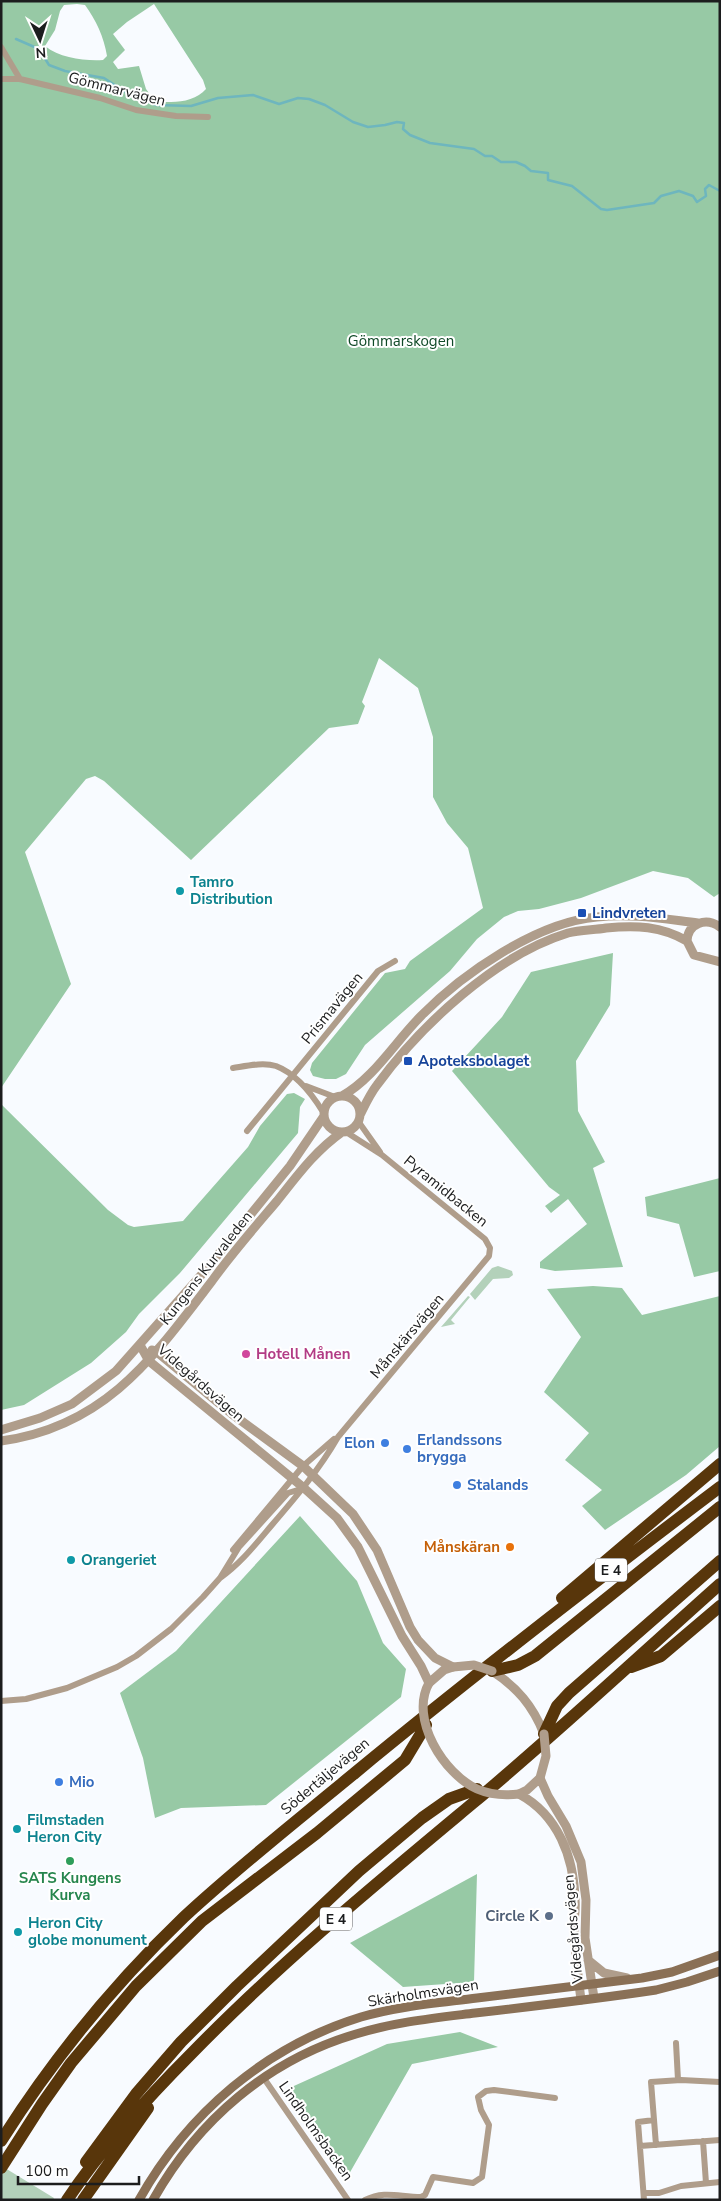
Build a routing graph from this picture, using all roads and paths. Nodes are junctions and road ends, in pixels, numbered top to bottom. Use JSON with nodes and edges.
{"nodes":[{"id":1,"x":1,"y":46,"type":"edge"},
{"id":2,"x":20,"y":79,"type":"junction"},
{"id":3,"x":1,"y":80,"type":"edge"},
{"id":4,"x":208,"y":117,"type":"dead end"},
{"id":5,"x":698,"y":923,"type":"junction"},
{"id":6,"x":720,"y":927,"type":"edge"},
{"id":7,"x":687,"y":941,"type":"junction"},
{"id":8,"x":720,"y":954,"type":"edge"},
{"id":9,"x":395,"y":960,"type":"dead end"},
{"id":10,"x":707,"y":960,"type":"junction"},
{"id":11,"x":720,"y":962,"type":"edge"},
{"id":12,"x":232,"y":1068,"type":"dead end"},
{"id":13,"x":293,"y":1077,"type":"junction"},
{"id":14,"x":306,"y":1086,"type":"junction"},
{"id":15,"x":338,"y":1097,"type":"junction"},
{"id":16,"x":324,"y":1114,"type":"junction"},
{"id":17,"x":359,"y":1118,"type":"junction"},
{"id":18,"x":247,"y":1130,"type":"dead end"},
{"id":19,"x":344,"y":1132,"type":"junction"},
{"id":20,"x":382,"y":1155,"type":"junction"},
{"id":21,"x":490,"y":1248,"type":"joint"},
{"id":22,"x":140,"y":1345,"type":"junction"},
{"id":23,"x":157,"y":1352,"type":"junction"},
{"id":24,"x":150,"y":1361,"type":"junction"},
{"id":25,"x":1,"y":1430,"type":"edge"},
{"id":26,"x":338,"y":1436,"type":"junction"},
{"id":27,"x":1,"y":1441,"type":"edge"},
{"id":28,"x":720,"y":1464,"type":"edge"},
{"id":29,"x":302,"y":1466,"type":"junction"},
{"id":30,"x":313,"y":1476,"type":"junction"},
{"id":31,"x":292,"y":1478,"type":"junction"},
{"id":32,"x":720,"y":1487,"type":"edge"},
{"id":33,"x":304,"y":1488,"type":"junction"},
{"id":34,"x":720,"y":1507,"type":"edge"},
{"id":35,"x":720,"y":1561,"type":"edge"},
{"id":36,"x":220,"y":1578,"type":"junction"},
{"id":37,"x":720,"y":1584,"type":"edge"},
{"id":38,"x":720,"y":1606,"type":"edge"},
{"id":39,"x":504,"y":1654,"type":"junction"},
{"id":40,"x":450,"y":1665,"type":"junction"},
{"id":41,"x":624,"y":1670,"type":"junction"},
{"id":42,"x":492,"y":1671,"type":"junction"},
{"id":43,"x":428,"y":1681,"type":"junction"},
{"id":44,"x":1,"y":1701,"type":"edge"},
{"id":45,"x":426,"y":1725,"type":"junction"},
{"id":46,"x":544,"y":1734,"type":"junction"},
{"id":47,"x":540,"y":1778,"type":"junction"},
{"id":48,"x":476,"y":1789,"type":"junction"},
{"id":49,"x":519,"y":1794,"type":"junction"},
{"id":50,"x":720,"y":1956,"type":"edge"},
{"id":51,"x":588,"y":1960,"type":"junction"},
{"id":52,"x":720,"y":1971,"type":"edge"},
{"id":53,"x":642,"y":1978,"type":"junction"},
{"id":54,"x":592,"y":1984,"type":"junction"},
{"id":55,"x":579,"y":1986,"type":"junction"},
{"id":56,"x":594,"y":1998,"type":"junction"},
{"id":57,"x":581,"y":2000,"type":"junction"},
{"id":58,"x":676,"y":2043,"type":"dead end"},
{"id":59,"x":260,"y":2073,"type":"junction"},
{"id":60,"x":678,"y":2080,"type":"junction"},
{"id":61,"x":720,"y":2082,"type":"edge"},
{"id":62,"x":555,"y":2098,"type":"dead end"},
{"id":63,"x":654,"y":2120,"type":"junction"},
{"id":64,"x":720,"y":2140,"type":"edge"},
{"id":65,"x":1,"y":2141,"type":"edge"},
{"id":66,"x":703,"y":2141,"type":"junction"},
{"id":67,"x":656,"y":2145,"type":"junction"},
{"id":68,"x":640,"y":2146,"type":"junction"},
{"id":69,"x":1,"y":2168,"type":"edge"},
{"id":70,"x":720,"y":2182,"type":"edge"},
{"id":71,"x":706,"y":2183,"type":"junction"},
{"id":72,"x":644,"y":2196,"type":"edge"},
{"id":73,"x":660,"y":2196,"type":"edge"},
{"id":74,"x":74,"y":2197,"type":"edge"},
{"id":75,"x":139,"y":2200,"type":"edge"},
{"id":76,"x":153,"y":2200,"type":"edge"},
{"id":77,"x":348,"y":2200,"type":"edge"},
{"id":78,"x":365,"y":2200,"type":"edge"}],
"edges":[{"from":1,"to":2,"type":"street"},
{"from":2,"to":3,"type":"street","name":"Gömmarvägen"},
{"from":2,"to":4,"type":"street","name":"Gömmarvägen"},
{"from":5,"to":6,"type":"street"},
{"from":5,"to":7,"type":"street"},
{"from":5,"to":15,"type":"street"},
{"from":7,"to":10,"type":"street"},
{"from":7,"to":17,"type":"street"},
{"from":8,"to":10,"type":"street"},
{"from":9,"to":13,"type":"street","name":"Prismavägen"},
{"from":10,"to":11,"type":"street"},
{"from":12,"to":13,"type":"street"},
{"from":13,"to":14,"type":"street"},
{"from":13,"to":18,"type":"street","name":"Prismavägen"},
{"from":14,"to":15,"type":"street"},
{"from":14,"to":16,"type":"street"},
{"from":15,"to":16,"type":"street"},
{"from":15,"to":17,"type":"street"},
{"from":16,"to":19,"type":"street"},
{"from":16,"to":22,"type":"street","name":"Kungens Kurvaleden"},
{"from":17,"to":19,"type":"street"},
{"from":17,"to":20,"type":"street","name":"Pyramidbacken"},
{"from":19,"to":20,"type":"street","name":"Pyramidbacken"},
{"from":19,"to":23,"type":"street","name":"Kungens Kurvaleden"},
{"from":20,"to":21,"type":"street","name":"Pyramidbacken"},
{"from":21,"to":26,"type":"street","name":"Månskärsvägen"},
{"from":22,"to":23,"type":"street","name":"Videgårdsvägen"},
{"from":22,"to":24,"type":"street","name":"Videgårdsvägen"},
{"from":22,"to":25,"type":"street","name":"Kungens Kurvaleden"},
{"from":23,"to":24,"type":"street","name":"Kungens Kurvaleden"},
{"from":23,"to":29,"type":"street","name":"Videgårdsvägen"},
{"from":24,"to":27,"type":"street","name":"Kungens Kurvaleden"},
{"from":24,"to":31,"type":"street","name":"Videgårdsvägen"},
{"from":26,"to":29,"type":"street","name":"Månskärsvägen"},
{"from":26,"to":30,"type":"street","name":"Månskärsvägen"},
{"from":28,"to":39,"type":"highway"},
{"from":29,"to":30,"type":"street","name":"Videgårdsvägen"},
{"from":29,"to":31,"type":"street","name":"Månskärsvägen"},
{"from":30,"to":33,"type":"street","name":"Månskärsvägen"},
{"from":30,"to":40,"type":"street","name":"Videgårdsvägen"},
{"from":31,"to":33,"type":"street","name":"Videgårdsvägen"},
{"from":31,"to":36,"type":"street","name":"Månskärsvägen"},
{"from":32,"to":39,"type":"highway","name":"Södertäljevägen","number":"E 4"},
{"from":33,"to":36,"type":"street","name":"Månskärsvägen"},
{"from":33,"to":36,"type":"street","name":"Månskärsvägen"},
{"from":33,"to":43,"type":"street","name":"Videgårdsvägen"},
{"from":34,"to":42,"type":"highway"},
{"from":35,"to":46,"type":"highway"},
{"from":36,"to":44,"type":"street","name":"Månskärsvägen"},
{"from":37,"to":41,"type":"highway","number":"E 4"},
{"from":38,"to":41,"type":"highway"},
{"from":39,"to":65,"type":"highway","name":"Södertäljevägen","number":"E 4"},
{"from":40,"to":42,"type":"street","bridge":true},
{"from":40,"to":43,"type":"street"},
{"from":41,"to":74,"type":"highway","number":"E 4"},
{"from":42,"to":46,"type":"street"},
{"from":43,"to":45,"type":"street","bridge":true},
{"from":45,"to":48,"type":"street","bridge":true},
{"from":45,"to":69,"type":"highway"},
{"from":46,"to":47,"type":"street","bridge":true},
{"from":47,"to":49,"type":"street"},
{"from":47,"to":51,"type":"street","name":"Videgårdsvägen"},
{"from":48,"to":49,"type":"street","bridge":true},
{"from":48,"to":74,"type":"highway"},
{"from":49,"to":55,"type":"street","name":"Videgårdsvägen"},
{"from":50,"to":53,"type":"main road","name":"Skärholmsvägen"},
{"from":51,"to":53,"type":"street"},
{"from":51,"to":54,"type":"street","name":"Videgårdsvägen"},
{"from":52,"to":56,"type":"main road","name":"Skärholmsvägen"},
{"from":53,"to":54,"type":"main road","name":"Skärholmsvägen"},
{"from":54,"to":55,"type":"main road","name":"Skärholmsvägen"},
{"from":54,"to":56,"type":"street","name":"Videgårdsvägen"},
{"from":55,"to":57,"type":"street","name":"Videgårdsvägen"},
{"from":55,"to":59,"type":"main road","name":"Skärholmsvägen"},
{"from":56,"to":57,"type":"main road","name":"Skärholmsvägen"},
{"from":57,"to":59,"type":"main road","name":"Skärholmsvägen"},
{"from":58,"to":60,"type":"street"},
{"from":59,"to":75,"type":"main road","name":"Skärholmsvägen"},
{"from":59,"to":76,"type":"main road","name":"Skärholmsvägen"},
{"from":59,"to":77,"type":"street","name":"Lindholmsbacken"},
{"from":60,"to":61,"type":"street"},
{"from":60,"to":63,"type":"street"},
{"from":62,"to":78,"type":"street"},
{"from":63,"to":67,"type":"street"},
{"from":63,"to":68,"type":"street"},
{"from":64,"to":66,"type":"street"},
{"from":66,"to":67,"type":"street"},
{"from":66,"to":71,"type":"street"},
{"from":67,"to":68,"type":"street"},
{"from":68,"to":72,"type":"street"},
{"from":70,"to":71,"type":"street"},
{"from":71,"to":73,"type":"street"},
{"from":72,"to":73,"type":"street"}]}
